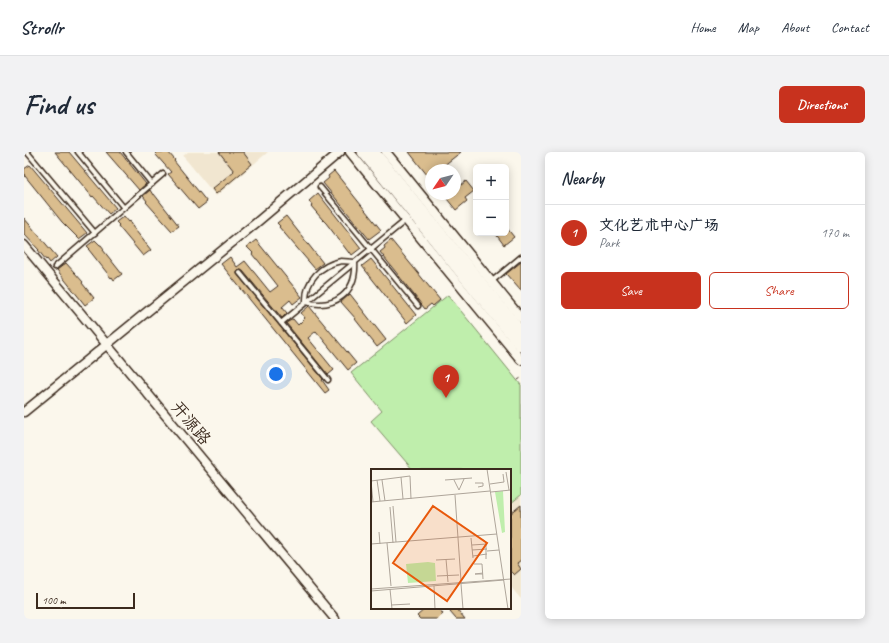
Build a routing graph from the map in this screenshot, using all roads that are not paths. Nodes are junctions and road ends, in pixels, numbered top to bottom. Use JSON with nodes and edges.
{"nodes":[{"id":1,"x":28,"y":152,"type":"edge"},
{"id":2,"x":78,"y":152,"type":"edge"},
{"id":3,"x":126,"y":152,"type":"edge"},
{"id":4,"x":340,"y":152,"type":"edge"},
{"id":5,"x":350,"y":152,"type":"edge"},
{"id":6,"x":363,"y":152,"type":"edge"},
{"id":7,"x":374,"y":152,"type":"edge"},
{"id":8,"x":386,"y":152,"type":"edge"},
{"id":9,"x":24,"y":155,"type":"edge"},
{"id":10,"x":163,"y":174,"type":"dead end"},
{"id":11,"x":152,"y":184,"type":"junction"},
{"id":12,"x":320,"y":186,"type":"dead end"},
{"id":13,"x":124,"y":208,"type":"junction"},
{"id":14,"x":406,"y":220,"type":"junction"},
{"id":15,"x":95,"y":233,"type":"junction"},
{"id":16,"x":24,"y":245,"type":"edge"},
{"id":17,"x":372,"y":249,"type":"junction"},
{"id":18,"x":521,"y":257,"type":"edge"},
{"id":19,"x":355,"y":262,"type":"junction"},
{"id":20,"x":55,"y":267,"type":"dead end"},
{"id":21,"x":240,"y":273,"type":"dead end"},
{"id":22,"x":488,"y":284,"type":"junction"},
{"id":23,"x":306,"y":302,"type":"junction"},
{"id":24,"x":418,"y":306,"type":"dead end"},
{"id":25,"x":521,"y":318,"type":"edge"},
{"id":26,"x":282,"y":323,"type":"junction"},
{"id":27,"x":521,"y":332,"type":"edge"},
{"id":28,"x":107,"y":345,"type":"junction"},
{"id":29,"x":521,"y":346,"type":"edge"},
{"id":30,"x":521,"y":360,"type":"edge"},
{"id":31,"x":328,"y":380,"type":"dead end"},
{"id":32,"x":24,"y":412,"type":"edge"},
{"id":33,"x":335,"y":619,"type":"edge"}],
"edges":[{"from":1,"to":9,"type":"lane"},
{"from":1,"to":15,"type":"lane"},
{"from":2,"to":13,"type":"lane"},
{"from":3,"to":11,"type":"lane"},
{"from":4,"to":28,"type":"street"},
{"from":5,"to":14,"type":"street"},
{"from":6,"to":29,"type":"main road"},
{"from":7,"to":22,"type":"main road"},
{"from":8,"to":22,"type":"street"},
{"from":10,"to":11,"type":"lane"},
{"from":11,"to":13,"type":"lane"},
{"from":12,"to":17,"type":"lane"},
{"from":13,"to":15,"type":"lane"},
{"from":14,"to":17,"type":"lane"},
{"from":14,"to":30,"type":"street"},
{"from":15,"to":20,"type":"lane"},
{"from":16,"to":28,"type":"street","name":"开源路"},
{"from":17,"to":19,"type":"lane"},
{"from":17,"to":24,"type":"lane"},
{"from":18,"to":22,"type":"lane"},
{"from":19,"to":23,"type":"lane"},
{"from":19,"to":23,"type":"lane"},
{"from":19,"to":23,"type":"lane"},
{"from":21,"to":26,"type":"lane"},
{"from":22,"to":25,"type":"street"},
{"from":22,"to":27,"type":"main road"},
{"from":23,"to":26,"type":"lane"},
{"from":26,"to":31,"type":"lane"},
{"from":28,"to":32,"type":"street"},
{"from":28,"to":33,"type":"street","name":"开源路"}]}
